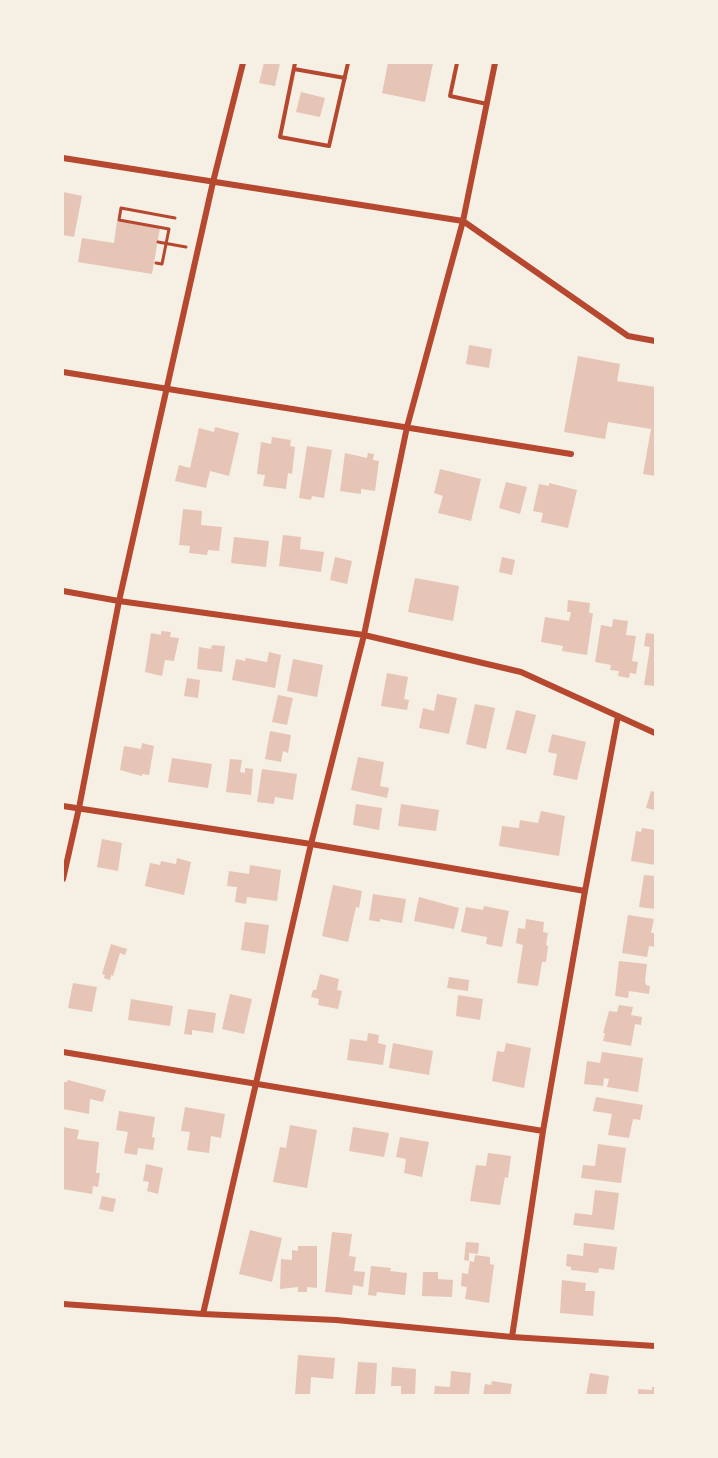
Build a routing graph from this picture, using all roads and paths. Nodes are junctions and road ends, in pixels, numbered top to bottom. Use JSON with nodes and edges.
{"nodes":[{"id":1,"x":243,"y":63,"type":"edge"},
{"id":2,"x":296,"y":63,"type":"edge"},
{"id":3,"x":348,"y":63,"type":"edge"},
{"id":4,"x":457,"y":63,"type":"edge"},
{"id":5,"x":495,"y":63,"type":"edge"},
{"id":6,"x":294,"y":69,"type":"junction"},
{"id":7,"x":345,"y":78,"type":"junction"},
{"id":8,"x":487,"y":104,"type":"junction"},
{"id":9,"x":63,"y":158,"type":"edge"},
{"id":10,"x":213,"y":182,"type":"junction"},
{"id":11,"x":175,"y":218,"type":"dead end"},
{"id":12,"x":463,"y":220,"type":"junction"},
{"id":13,"x":158,"y":242,"type":"dead end"},
{"id":14,"x":166,"y":243,"type":"junction"},
{"id":15,"x":186,"y":247,"type":"dead end"},
{"id":16,"x":156,"y":263,"type":"dead end"},
{"id":17,"x":655,"y":340,"type":"edge"},
{"id":18,"x":63,"y":372,"type":"edge"},
{"id":19,"x":167,"y":389,"type":"junction"},
{"id":20,"x":407,"y":427,"type":"junction"},
{"id":21,"x":571,"y":454,"type":"dead end"},
{"id":22,"x":63,"y":591,"type":"edge"},
{"id":23,"x":119,"y":601,"type":"junction"},
{"id":24,"x":364,"y":635,"type":"junction"},
{"id":25,"x":618,"y":716,"type":"junction"},
{"id":26,"x":655,"y":733,"type":"edge"},
{"id":27,"x":63,"y":806,"type":"edge"},
{"id":28,"x":79,"y":808,"type":"junction"},
{"id":29,"x":311,"y":844,"type":"junction"},
{"id":30,"x":63,"y":879,"type":"edge"},
{"id":31,"x":585,"y":891,"type":"junction"},
{"id":32,"x":63,"y":1052,"type":"edge"},
{"id":33,"x":257,"y":1083,"type":"junction"},
{"id":34,"x":543,"y":1131,"type":"junction"},
{"id":35,"x":63,"y":1304,"type":"edge"},
{"id":36,"x":203,"y":1314,"type":"junction"},
{"id":37,"x":512,"y":1337,"type":"junction"},
{"id":38,"x":655,"y":1346,"type":"edge"}],
"edges":[{"from":1,"to":10,"type":"street"},
{"from":2,"to":6,"type":"lane"},
{"from":3,"to":7,"type":"lane"},
{"from":4,"to":8,"type":"lane"},
{"from":5,"to":8,"type":"street"},
{"from":6,"to":7,"type":"lane"},
{"from":6,"to":7,"type":"lane"},
{"from":8,"to":12,"type":"street"},
{"from":9,"to":10,"type":"street"},
{"from":10,"to":12,"type":"street"},
{"from":10,"to":19,"type":"street"},
{"from":11,"to":14,"type":"path"},
{"from":12,"to":17,"type":"street"},
{"from":12,"to":20,"type":"street"},
{"from":13,"to":14,"type":"path"},
{"from":14,"to":15,"type":"path"},
{"from":14,"to":16,"type":"path"},
{"from":18,"to":19,"type":"street"},
{"from":19,"to":20,"type":"street"},
{"from":19,"to":23,"type":"street"},
{"from":20,"to":21,"type":"street"},
{"from":20,"to":24,"type":"street"},
{"from":22,"to":23,"type":"street"},
{"from":23,"to":24,"type":"street"},
{"from":23,"to":28,"type":"street"},
{"from":24,"to":25,"type":"street"},
{"from":24,"to":29,"type":"street"},
{"from":25,"to":26,"type":"street"},
{"from":25,"to":31,"type":"street"},
{"from":27,"to":28,"type":"street"},
{"from":28,"to":29,"type":"street"},
{"from":28,"to":30,"type":"street"},
{"from":29,"to":31,"type":"street"},
{"from":29,"to":33,"type":"street"},
{"from":31,"to":34,"type":"street"},
{"from":32,"to":33,"type":"street"},
{"from":33,"to":34,"type":"street"},
{"from":33,"to":36,"type":"street"},
{"from":34,"to":37,"type":"street"},
{"from":35,"to":36,"type":"street"},
{"from":36,"to":37,"type":"street"},
{"from":37,"to":38,"type":"street"}]}
